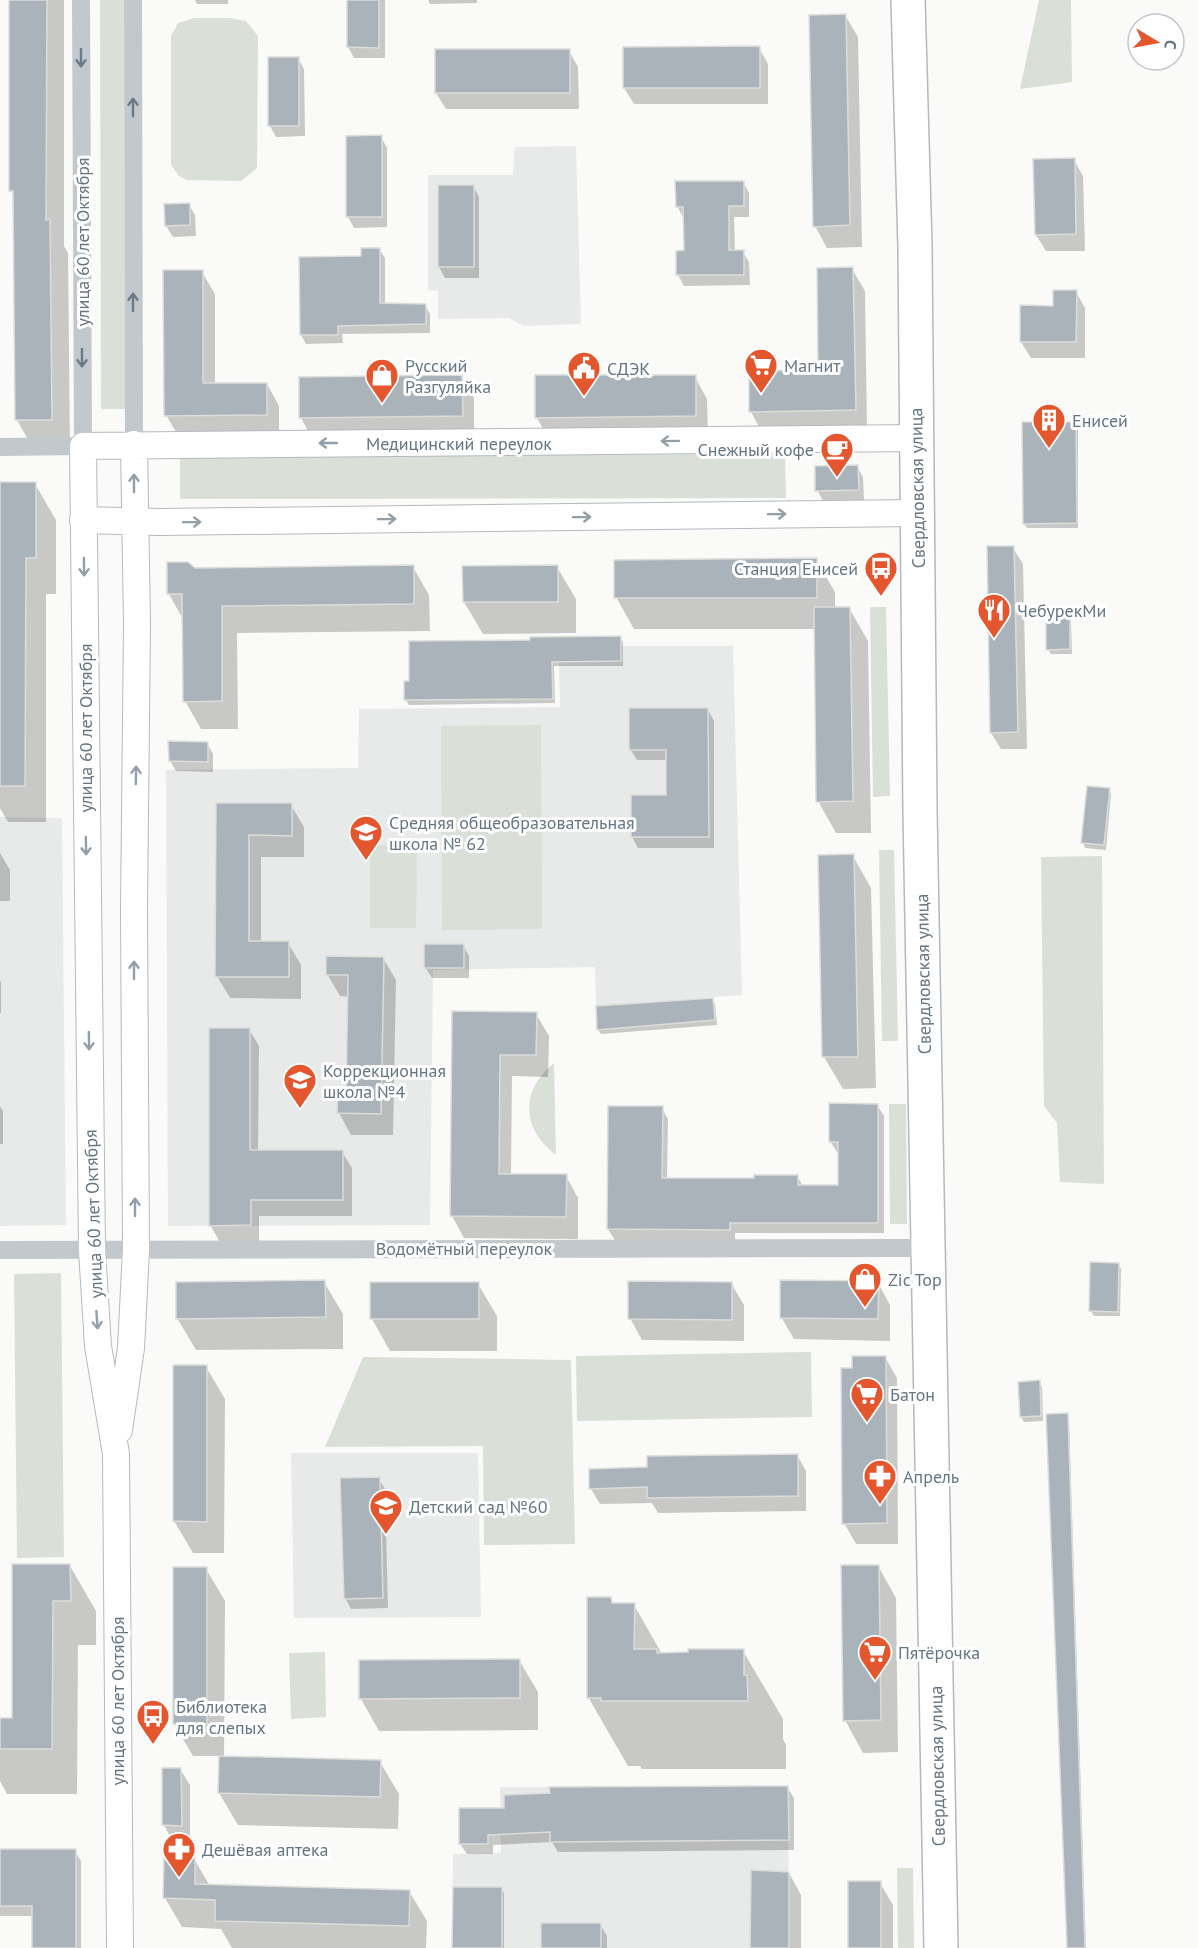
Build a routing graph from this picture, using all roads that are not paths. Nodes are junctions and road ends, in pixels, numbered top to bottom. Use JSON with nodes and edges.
{"nodes":[{"id":1,"x":81,"y":0,"type":"edge"},
{"id":2,"x":133,"y":0,"type":"edge"},
{"id":3,"x":908,"y":0,"type":"edge"},
{"id":4,"x":917,"y":438,"type":"junction"},
{"id":5,"x":134,"y":444,"type":"junction"},
{"id":6,"x":83,"y":446,"type":"junction"},
{"id":7,"x":0,"y":447,"type":"edge"},
{"id":8,"x":917,"y":513,"type":"junction"},
{"id":9,"x":83,"y":520,"type":"junction"},
{"id":10,"x":134,"y":522,"type":"junction"},
{"id":11,"x":928,"y":1248,"type":"junction"},
{"id":12,"x":0,"y":1250,"type":"edge"},
{"id":13,"x":92,"y":1250,"type":"junction"},
{"id":14,"x":136,"y":1250,"type":"junction"},
{"id":15,"x":116,"y":1454,"type":"junction"},
{"id":16,"x":120,"y":1948,"type":"edge"},
{"id":17,"x":941,"y":1948,"type":"edge"}],
"edges":[{"from":1,"to":6,"type":"street","name":"улица 60 лет Октября","one_way":true},
{"from":5,"to":2,"type":"street","name":"улица 60 лет Октября","one_way":true},
{"from":3,"to":4,"type":"highway","name":"Свердловская улица"},
{"from":4,"to":5,"type":"main road","name":"Медицинский переулок","one_way":true},
{"from":4,"to":8,"type":"highway","name":"Свердловская улица"},
{"from":5,"to":6,"type":"main road","name":"Медицинский переулок"},
{"from":10,"to":5,"type":"main road","name":"улица 60 лет Октября","one_way":true},
{"from":6,"to":7,"type":"street","name":"Медицинский переулок"},
{"from":6,"to":9,"type":"main road","name":"улица 60 лет Октября"},
{"from":10,"to":8,"type":"main road","one_way":true},
{"from":8,"to":11,"type":"highway","name":"Свердловская улица"},
{"from":9,"to":10,"type":"main road"},
{"from":9,"to":13,"type":"main road","name":"улица 60 лет Октября","one_way":true},
{"from":14,"to":10,"type":"main road","name":"улица 60 лет Октября","one_way":true},
{"from":11,"to":14,"type":"street","name":"Водомётный переулок"},
{"from":11,"to":17,"type":"highway","name":"Свердловская улица"},
{"from":12,"to":13,"type":"street","name":"Водомётный переулок"},
{"from":13,"to":14,"type":"street","name":"Водомётный переулок"},
{"from":13,"to":15,"type":"main road","name":"улица 60 лет Октября","one_way":true},
{"from":14,"to":15,"type":"main road","name":"улица 60 лет Октября"},
{"from":15,"to":16,"type":"main road","name":"улица 60 лет Октября"}]}
